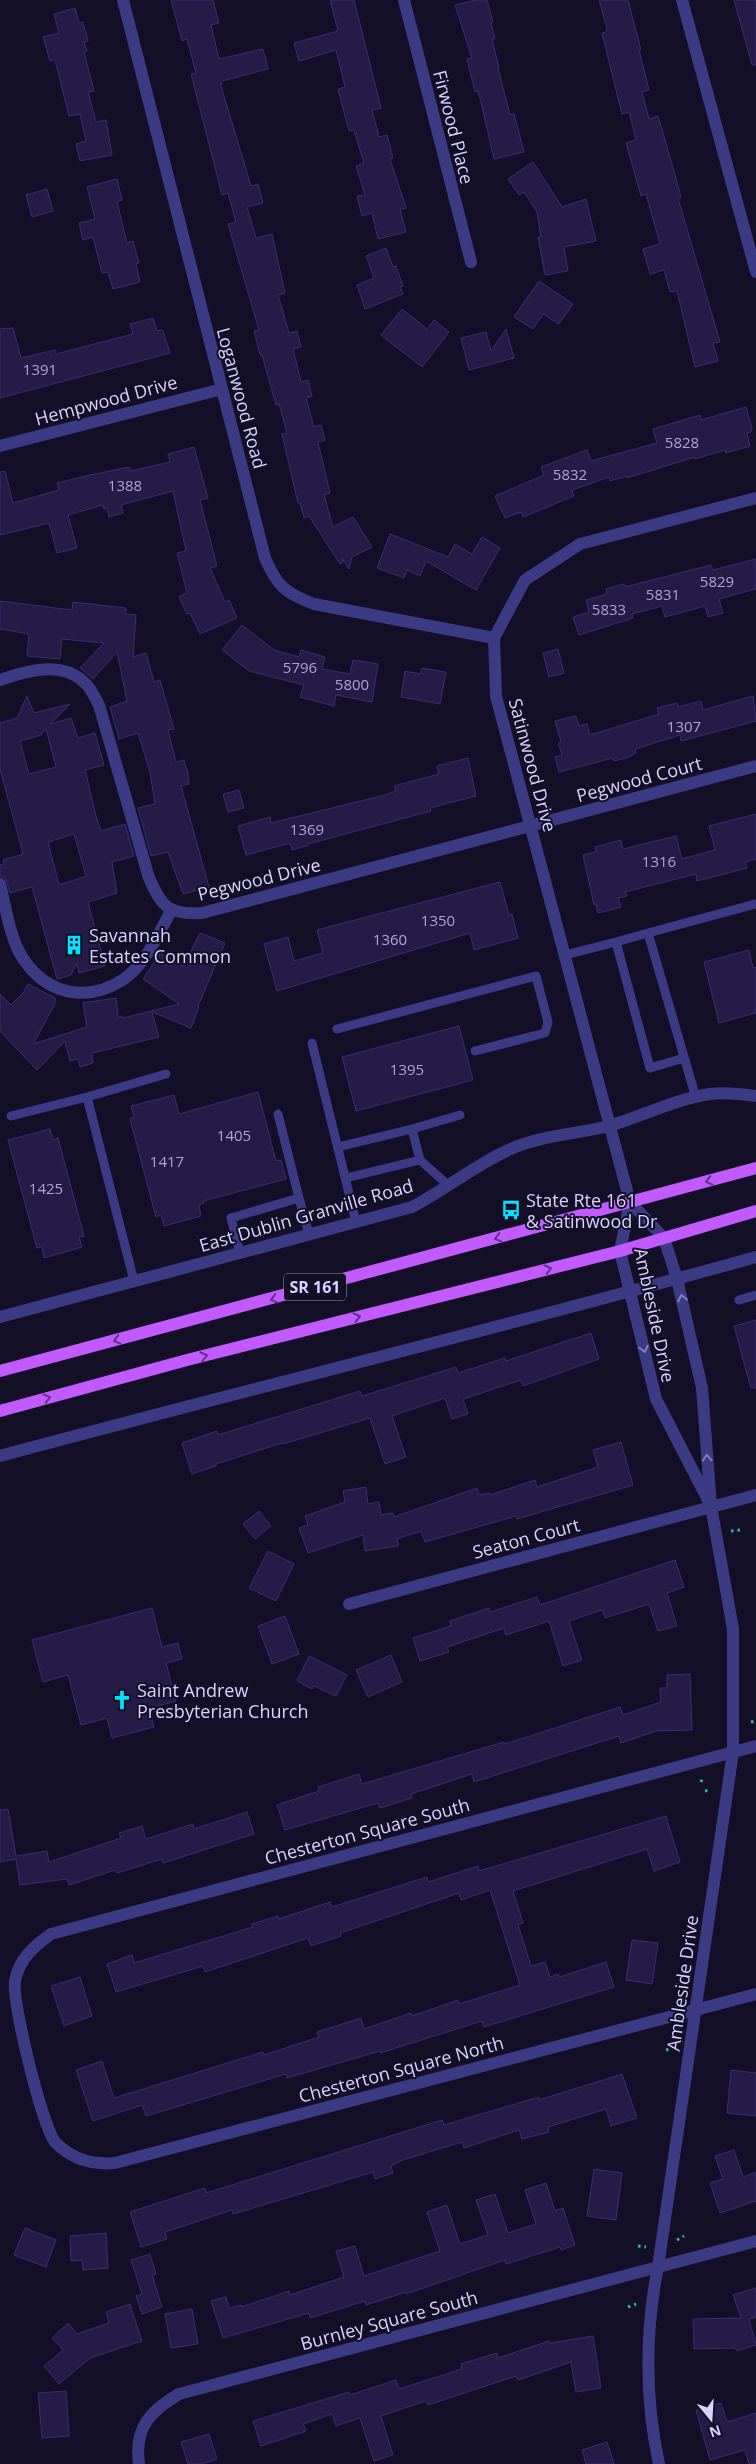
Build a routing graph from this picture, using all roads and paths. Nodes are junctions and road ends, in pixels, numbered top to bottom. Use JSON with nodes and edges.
{"nodes":[{"id":1,"x":123,"y":0,"type":"edge"},
{"id":2,"x":404,"y":0,"type":"edge"},
{"id":3,"x":682,"y":0,"type":"edge"},
{"id":4,"x":752,"y":236,"type":"edge"},
{"id":5,"x":471,"y":262,"type":"dead end"},
{"id":6,"x":756,"y":272,"type":"edge"},
{"id":7,"x":222,"y":389,"type":"junction"},
{"id":8,"x":0,"y":446,"type":"edge"},
{"id":9,"x":756,"y":498,"type":"edge"},
{"id":10,"x":494,"y":638,"type":"junction"},
{"id":11,"x":3,"y":679,"type":"edge"},
{"id":12,"x":756,"y":766,"type":"edge"},
{"id":13,"x":530,"y":826,"type":"junction"},
{"id":14,"x":0,"y":884,"type":"edge"},
{"id":15,"x":756,"y":905,"type":"edge"},
{"id":16,"x":171,"y":911,"type":"junction"},
{"id":17,"x":648,"y":932,"type":"junction"},
{"id":18,"x":616,"y":942,"type":"junction"},
{"id":19,"x":565,"y":955,"type":"junction"},
{"id":20,"x":337,"y":1029,"type":"dead end"},
{"id":21,"x":312,"y":1043,"type":"dead end"},
{"id":22,"x":475,"y":1051,"type":"dead end"},
{"id":23,"x":684,"y":1058,"type":"junction"},
{"id":24,"x":166,"y":1074,"type":"dead end"},
{"id":25,"x":756,"y":1096,"type":"edge"},
{"id":26,"x":87,"y":1097,"type":"junction"},
{"id":27,"x":696,"y":1098,"type":"junction"},
{"id":28,"x":278,"y":1114,"type":"dead end"},
{"id":29,"x":460,"y":1115,"type":"dead end"},
{"id":30,"x":11,"y":1116,"type":"dead end"},
{"id":31,"x":609,"y":1126,"type":"junction"},
{"id":32,"x":412,"y":1129,"type":"junction"},
{"id":33,"x":338,"y":1147,"type":"junction"},
{"id":34,"x":420,"y":1160,"type":"junction"},
{"id":35,"x":756,"y":1168,"type":"edge"},
{"id":36,"x":346,"y":1178,"type":"junction"},
{"id":37,"x":449,"y":1186,"type":"junction"},
{"id":38,"x":299,"y":1198,"type":"junction"},
{"id":39,"x":630,"y":1202,"type":"junction"},
{"id":40,"x":756,"y":1211,"type":"edge"},
{"id":41,"x":356,"y":1222,"type":"junction"},
{"id":42,"x":309,"y":1234,"type":"junction"},
{"id":43,"x":664,"y":1238,"type":"junction"},
{"id":44,"x":620,"y":1251,"type":"junction"},
{"id":45,"x":240,"y":1253,"type":"junction"},
{"id":46,"x":756,"y":1257,"type":"edge"},
{"id":47,"x":677,"y":1279,"type":"junction"},
{"id":48,"x":134,"y":1281,"type":"junction"},
{"id":49,"x":631,"y":1292,"type":"junction"},
{"id":50,"x":756,"y":1295,"type":"edge"},
{"id":51,"x":739,"y":1300,"type":"dead end"},
{"id":52,"x":0,"y":1316,"type":"edge"},
{"id":53,"x":0,"y":1371,"type":"edge"},
{"id":54,"x":0,"y":1411,"type":"edge"},
{"id":55,"x":0,"y":1456,"type":"edge"},
{"id":56,"x":756,"y":1495,"type":"edge"},
{"id":57,"x":711,"y":1506,"type":"junction"},
{"id":58,"x":740,"y":1530,"type":"dead end"},
{"id":59,"x":731,"y":1531,"type":"dead end"},
{"id":60,"x":349,"y":1604,"type":"dead end"},
{"id":61,"x":756,"y":1721,"type":"edge"},
{"id":62,"x":751,"y":1722,"type":"dead end"},
{"id":63,"x":756,"y":1746,"type":"edge"},
{"id":64,"x":733,"y":1752,"type":"junction"},
{"id":65,"x":705,"y":1790,"type":"dead end"},
{"id":66,"x":711,"y":1790,"type":"dead end"},
{"id":67,"x":21,"y":1962,"type":"joint"},
{"id":68,"x":676,"y":1985,"type":"dead end"},
{"id":69,"x":684,"y":1986,"type":"dead end"},
{"id":70,"x":756,"y":1994,"type":"edge"},
{"id":71,"x":696,"y":2010,"type":"junction"},
{"id":72,"x":674,"y":2048,"type":"dead end"},
{"id":73,"x":666,"y":2050,"type":"dead end"},
{"id":74,"x":684,"y":2236,"type":"dead end"},
{"id":75,"x":677,"y":2240,"type":"dead end"},
{"id":76,"x":756,"y":2241,"type":"edge"},
{"id":77,"x":638,"y":2246,"type":"dead end"},
{"id":78,"x":646,"y":2247,"type":"dead end"},
{"id":79,"x":658,"y":2267,"type":"junction"},
{"id":80,"x":636,"y":2304,"type":"dead end"},
{"id":81,"x":628,"y":2307,"type":"dead end"},
{"id":82,"x":139,"y":2464,"type":"edge"},
{"id":83,"x":659,"y":2464,"type":"edge"}],
"edges":[{"from":1,"to":7,"type":"street","name":"Loganwood Road"},
{"from":2,"to":5,"type":"street","name":"Firwood Place"},
{"from":3,"to":4,"type":"street"},
{"from":4,"to":6,"type":"street"},
{"from":7,"to":8,"type":"street","name":"Hempwood Drive"},
{"from":7,"to":10,"type":"street","name":"Loganwood Road"},
{"from":9,"to":10,"type":"street"},
{"from":10,"to":13,"type":"street","name":"Satinwood Drive"},
{"from":11,"to":16,"type":"street"},
{"from":12,"to":13,"type":"street","name":"Pegwood Court"},
{"from":13,"to":16,"type":"street","name":"Pegwood Drive"},
{"from":13,"to":19,"type":"street","name":"Satinwood Drive"},
{"from":14,"to":16,"type":"street"},
{"from":15,"to":17,"type":"lane"},
{"from":17,"to":18,"type":"lane"},
{"from":17,"to":23,"type":"lane"},
{"from":18,"to":19,"type":"lane"},
{"from":18,"to":23,"type":"lane"},
{"from":19,"to":31,"type":"street","name":"Satinwood Drive"},
{"from":20,"to":22,"type":"lane"},
{"from":21,"to":33,"type":"lane"},
{"from":23,"to":27,"type":"lane"},
{"from":24,"to":26,"type":"lane"},
{"from":25,"to":27,"type":"street","name":"East Dublin Granville Road"},
{"from":26,"to":30,"type":"lane"},
{"from":26,"to":48,"type":"lane"},
{"from":27,"to":31,"type":"street","name":"East Dublin Granville Road"},
{"from":28,"to":38,"type":"lane"},
{"from":29,"to":32,"type":"lane"},
{"from":31,"to":37,"type":"street","name":"East Dublin Granville Road"},
{"from":31,"to":39,"type":"street","name":"Satinwood Drive"},
{"from":32,"to":33,"type":"lane"},
{"from":32,"to":34,"type":"lane"},
{"from":33,"to":36,"type":"lane"},
{"from":34,"to":36,"type":"lane"},
{"from":34,"to":37,"type":"lane"},
{"from":35,"to":39,"type":"main road","number":"SR 161","one_way":true},
{"from":36,"to":41,"type":"lane"},
{"from":37,"to":41,"type":"street","name":"East Dublin Granville Road"},
{"from":38,"to":42,"type":"lane"},
{"from":38,"to":45,"type":"lane"},
{"from":39,"to":43,"type":"street","name":"Ambleside Drive"},
{"from":39,"to":44,"type":"street","name":"Ambleside Drive"},
{"from":39,"to":53,"type":"main road","number":"SR 161","one_way":true},
{"from":40,"to":43,"type":"main road","number":"SR 161"},
{"from":41,"to":42,"type":"street","name":"East Dublin Granville Road"},
{"from":42,"to":45,"type":"street","name":"East Dublin Granville Road"},
{"from":43,"to":44,"type":"main road","number":"SR 161"},
{"from":43,"to":47,"type":"street","name":"Ambleside Drive"},
{"from":44,"to":49,"type":"street","name":"Ambleside Drive"},
{"from":54,"to":44,"type":"main road","number":"SR 161","one_way":true},
{"from":45,"to":48,"type":"street","name":"East Dublin Granville Road"},
{"from":46,"to":47,"type":"street"},
{"from":47,"to":49,"type":"street"},
{"from":57,"to":47,"type":"street","name":"Ambleside Drive","one_way":true},
{"from":48,"to":52,"type":"street","name":"East Dublin Granville Road"},
{"from":49,"to":55,"type":"street"},
{"from":49,"to":57,"type":"street","name":"Ambleside Drive","one_way":true},
{"from":50,"to":51,"type":"lane"},
{"from":56,"to":57,"type":"street","name":"Seaton Court"},
{"from":57,"to":60,"type":"street","name":"Seaton Court"},
{"from":57,"to":64,"type":"street","name":"Ambleside Drive"},
{"from":58,"to":59,"type":"path"},
{"from":61,"to":62,"type":"path"},
{"from":63,"to":64,"type":"street","name":"Chesterton Square South"},
{"from":64,"to":67,"type":"street","name":"Chesterton Square South"},
{"from":64,"to":71,"type":"street","name":"Ambleside Drive"},
{"from":65,"to":66,"type":"path"},
{"from":67,"to":71,"type":"street","name":"Chesterton Square North"},
{"from":68,"to":69,"type":"path"},
{"from":70,"to":71,"type":"street","name":"Chesterton Square North"},
{"from":71,"to":79,"type":"street","name":"Ambleside Drive"},
{"from":72,"to":73,"type":"path"},
{"from":74,"to":75,"type":"path"},
{"from":76,"to":79,"type":"street","name":"Burnley Square South"},
{"from":77,"to":78,"type":"path"},
{"from":79,"to":82,"type":"street","name":"Burnley Square South"},
{"from":79,"to":83,"type":"street","name":"Ambleside Drive"},
{"from":80,"to":81,"type":"path"}]}
